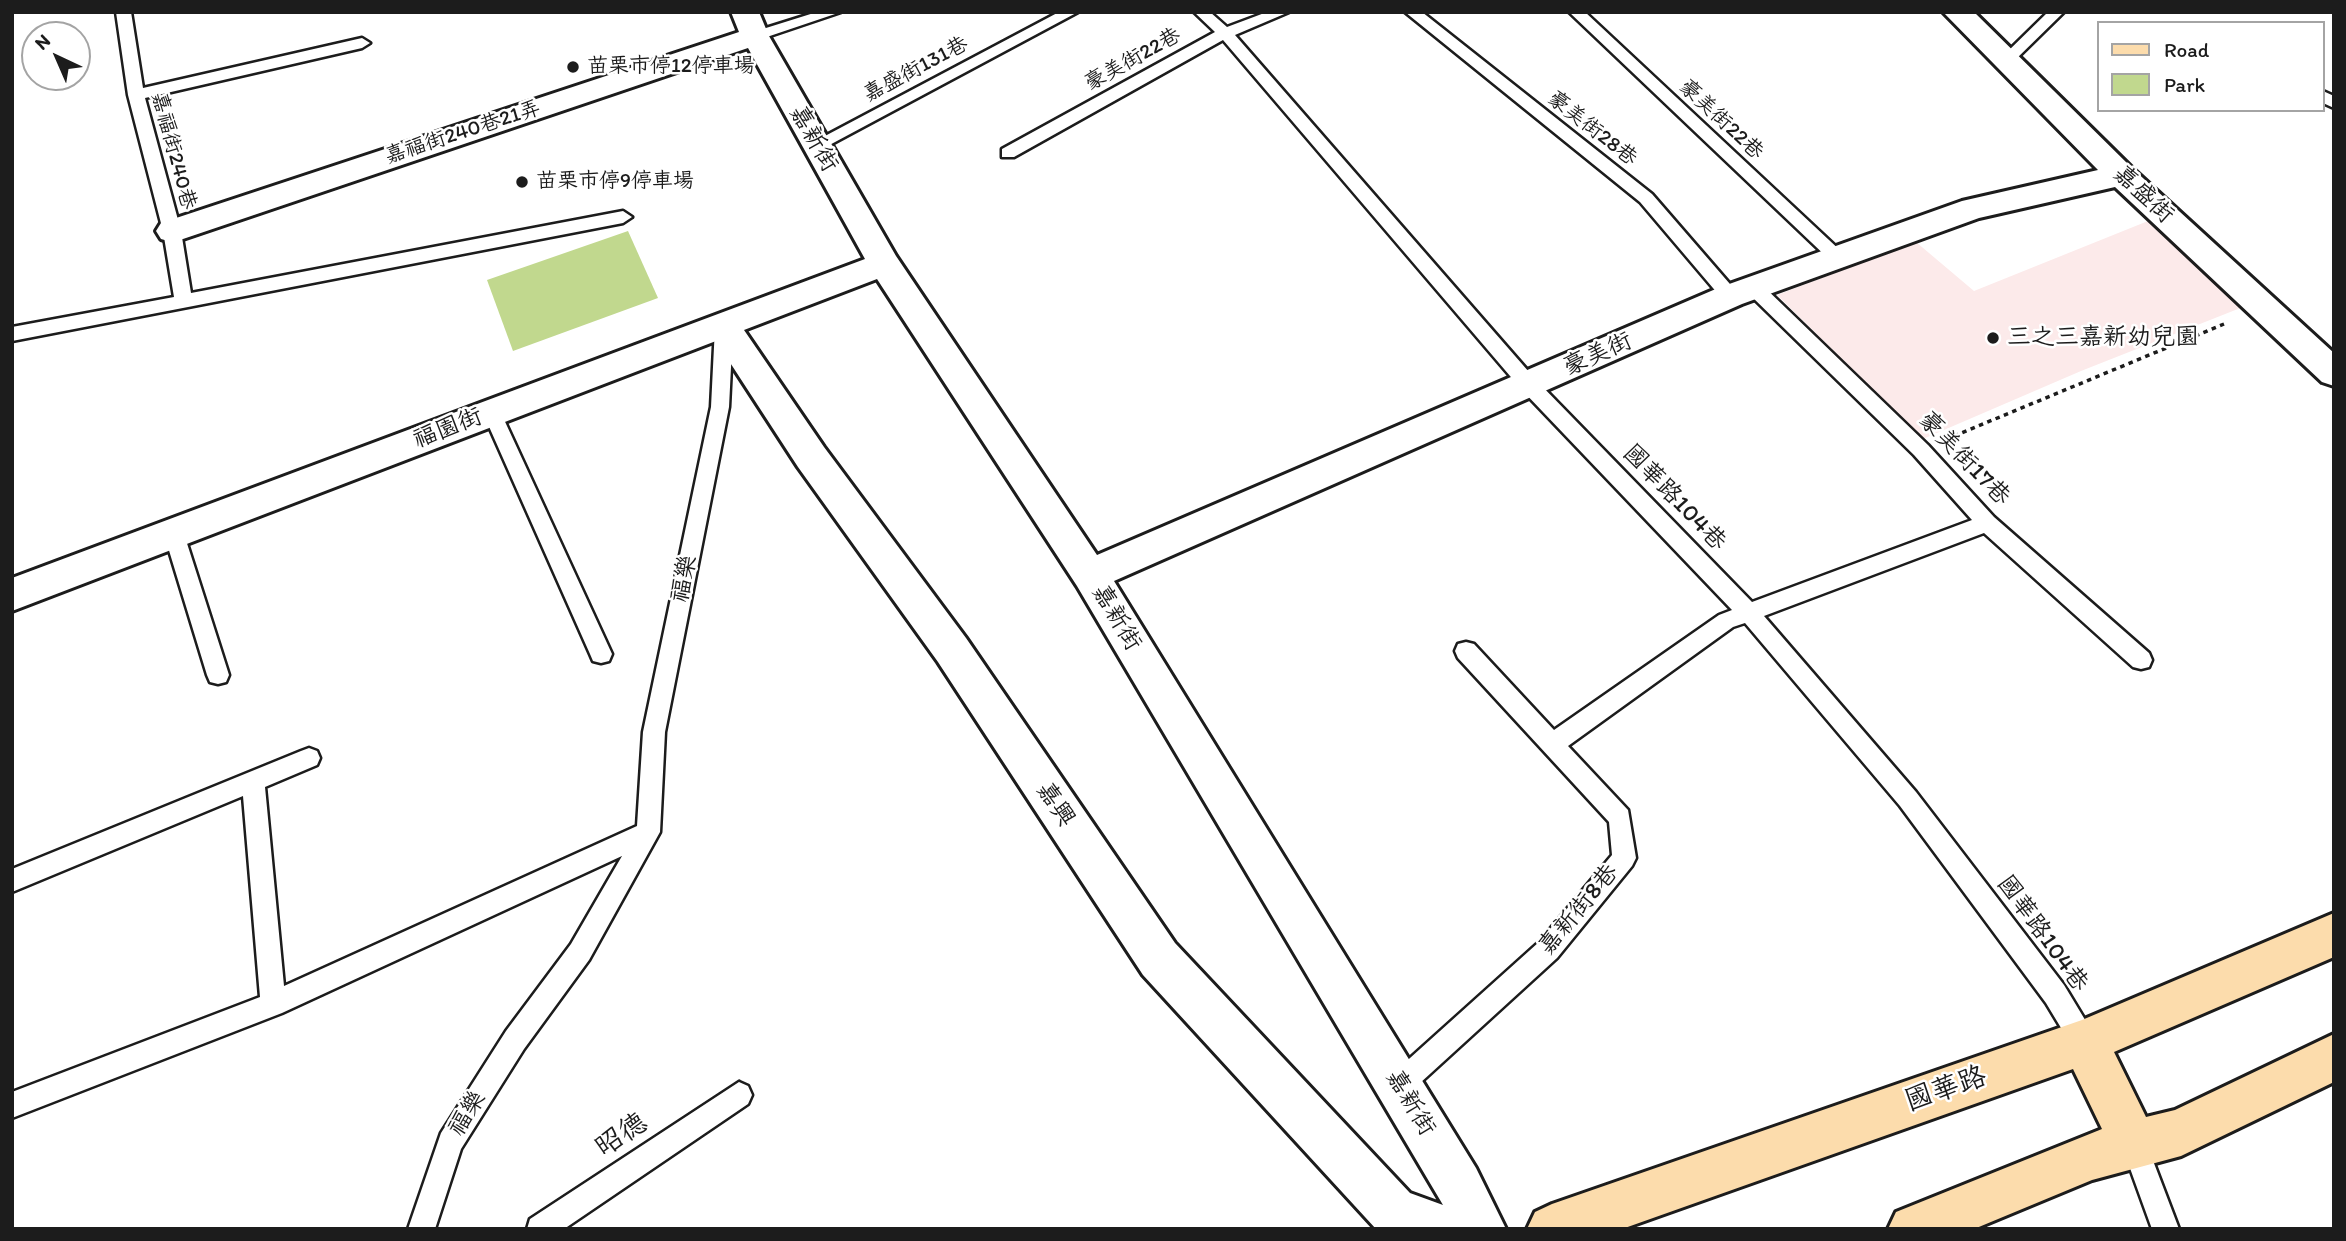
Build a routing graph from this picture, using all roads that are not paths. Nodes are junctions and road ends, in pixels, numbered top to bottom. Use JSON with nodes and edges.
{"nodes":[{"id":1,"x":122,"y":12,"type":"edge"},
{"id":2,"x":834,"y":12,"type":"edge"},
{"id":3,"x":1071,"y":12,"type":"edge"},
{"id":4,"x":1201,"y":12,"type":"edge"},
{"id":5,"x":1282,"y":12,"type":"edge"},
{"id":6,"x":1412,"y":12,"type":"edge"},
{"id":7,"x":1576,"y":12,"type":"edge"},
{"id":8,"x":1957,"y":12,"type":"edge"},
{"id":9,"x":2057,"y":12,"type":"edge"},
{"id":10,"x":750,"y":24,"type":"edge"},
{"id":11,"x":1225,"y":33,"type":"junction"},
{"id":12,"x":362,"y":43,"type":"dead end"},
{"id":13,"x":2008,"y":59,"type":"junction"},
{"id":14,"x":136,"y":94,"type":"junction"},
{"id":15,"x":817,"y":145,"type":"junction"},
{"id":16,"x":1009,"y":153,"type":"dead end"},
{"id":17,"x":2121,"y":175,"type":"junction"},
{"id":18,"x":622,"y":218,"type":"dead end"},
{"id":19,"x":172,"y":230,"type":"junction"},
{"id":20,"x":1838,"y":258,"type":"junction"},
{"id":21,"x":884,"y":264,"type":"junction"},
{"id":22,"x":1742,"y":292,"type":"junction"},
{"id":23,"x":183,"y":299,"type":"junction"},
{"id":24,"x":724,"y":327,"type":"junction"},
{"id":25,"x":12,"y":334,"type":"edge"},
{"id":26,"x":2334,"y":373,"type":"edge"},
{"id":27,"x":1529,"y":386,"type":"junction"},
{"id":28,"x":492,"y":413,"type":"junction"},
{"id":29,"x":1987,"y":523,"type":"junction"},
{"id":30,"x":174,"y":534,"type":"junction"},
{"id":31,"x":1090,"y":575,"type":"junction"},
{"id":32,"x":12,"y":595,"type":"edge"},
{"id":33,"x":1747,"y":611,"type":"junction"},
{"id":34,"x":1466,"y":651,"type":"dead end"},
{"id":35,"x":601,"y":654,"type":"dead end"},
{"id":36,"x":2141,"y":660,"type":"dead end"},
{"id":37,"x":218,"y":675,"type":"dead end"},
{"id":38,"x":1551,"y":745,"type":"junction"},
{"id":39,"x":309,"y":758,"type":"dead end"},
{"id":40,"x":253,"y":782,"type":"junction"},
{"id":41,"x":648,"y":832,"type":"junction"},
{"id":42,"x":12,"y":881,"type":"edge"},
{"id":43,"x":2334,"y":935,"type":"edge"},
{"id":44,"x":273,"y":1004,"type":"junction"},
{"id":45,"x":2084,"y":1042,"type":"junction"},
{"id":46,"x":2334,"y":1057,"type":"edge"},
{"id":47,"x":1399,"y":1085,"type":"junction"},
{"id":48,"x":739,"y":1096,"type":"dead end"},
{"id":49,"x":12,"y":1105,"type":"edge"},
{"id":50,"x":2135,"y":1146,"type":"junction"},
{"id":51,"x":421,"y":1229,"type":"edge"},
{"id":52,"x":540,"y":1229,"type":"edge"},
{"id":53,"x":1442,"y":1229,"type":"edge"},
{"id":54,"x":1481,"y":1229,"type":"edge"},
{"id":55,"x":1552,"y":1229,"type":"edge"},
{"id":56,"x":1913,"y":1229,"type":"edge"},
{"id":57,"x":2166,"y":1229,"type":"edge"}],
"edges":[{"from":1,"to":14,"type":"lane","name":"嘉福街240巷"},
{"from":2,"to":10,"type":"lane"},
{"from":3,"to":15,"type":"lane","name":"嘉盛街131巷"},
{"from":4,"to":11,"type":"lane","name":"國華路104巷"},
{"from":5,"to":11,"type":"lane","name":"豪美街22巷"},
{"from":6,"to":22,"type":"lane","name":"豪美街28巷"},
{"from":7,"to":20,"type":"lane","name":"豪美街22巷"},
{"from":8,"to":13,"type":"street","name":"嘉盛街"},
{"from":9,"to":13,"type":"lane"},
{"from":10,"to":15,"type":"street","name":"嘉新街"},
{"from":10,"to":19,"type":"street","name":"嘉福街240巷21弄"},
{"from":11,"to":16,"type":"lane","name":"豪美街22巷"},
{"from":11,"to":27,"type":"lane","name":"國華路104巷"},
{"from":12,"to":14,"type":"lane"},
{"from":13,"to":17,"type":"street","name":"嘉盛街"},
{"from":14,"to":19,"type":"lane","name":"嘉福街240巷"},
{"from":15,"to":21,"type":"street","name":"嘉新街"},
{"from":17,"to":20,"type":"street","name":"豪美街"},
{"from":17,"to":26,"type":"street","name":"嘉盛街"},
{"from":18,"to":23,"type":"lane"},
{"from":19,"to":23,"type":"lane","name":"嘉福街240巷"},
{"from":20,"to":22,"type":"street","name":"豪美街"},
{"from":21,"to":24,"type":"street","name":"福園街"},
{"from":21,"to":31,"type":"street","name":"嘉新街"},
{"from":22,"to":27,"type":"street","name":"豪美街"},
{"from":22,"to":29,"type":"lane","name":"豪美街17巷"},
{"from":23,"to":25,"type":"lane"},
{"from":24,"to":28,"type":"street","name":"福園街"},
{"from":24,"to":41,"type":"lane","name":"福樂"},
{"from":24,"to":53,"type":"street","name":"嘉興"},
{"from":27,"to":31,"type":"street","name":"豪美街"},
{"from":27,"to":33,"type":"lane","name":"國華路104巷"},
{"from":28,"to":30,"type":"street","name":"福園街"},
{"from":28,"to":35,"type":"lane"},
{"from":29,"to":33,"type":"lane"},
{"from":29,"to":36,"type":"lane","name":"豪美街17巷"},
{"from":30,"to":32,"type":"street","name":"福園街"},
{"from":30,"to":37,"type":"lane"},
{"from":31,"to":47,"type":"street","name":"嘉新街"},
{"from":33,"to":38,"type":"lane"},
{"from":33,"to":45,"type":"lane","name":"國華路104巷"},
{"from":34,"to":38,"type":"lane","name":"嘉新街8巷"},
{"from":38,"to":47,"type":"lane","name":"嘉新街8巷"},
{"from":39,"to":40,"type":"lane"},
{"from":40,"to":42,"type":"lane"},
{"from":40,"to":44,"type":"lane"},
{"from":41,"to":44,"type":"lane"},
{"from":41,"to":51,"type":"lane","name":"福樂"},
{"from":43,"to":45,"type":"main road","name":"國華路"},
{"from":44,"to":49,"type":"lane"},
{"from":45,"to":50,"type":"main road"},
{"from":45,"to":55,"type":"main road","name":"國華路"},
{"from":46,"to":50,"type":"main road"},
{"from":47,"to":54,"type":"street","name":"嘉新街"},
{"from":48,"to":52,"type":"lane","name":"昭德"},
{"from":50,"to":56,"type":"main road"},
{"from":50,"to":57,"type":"lane"}]}
